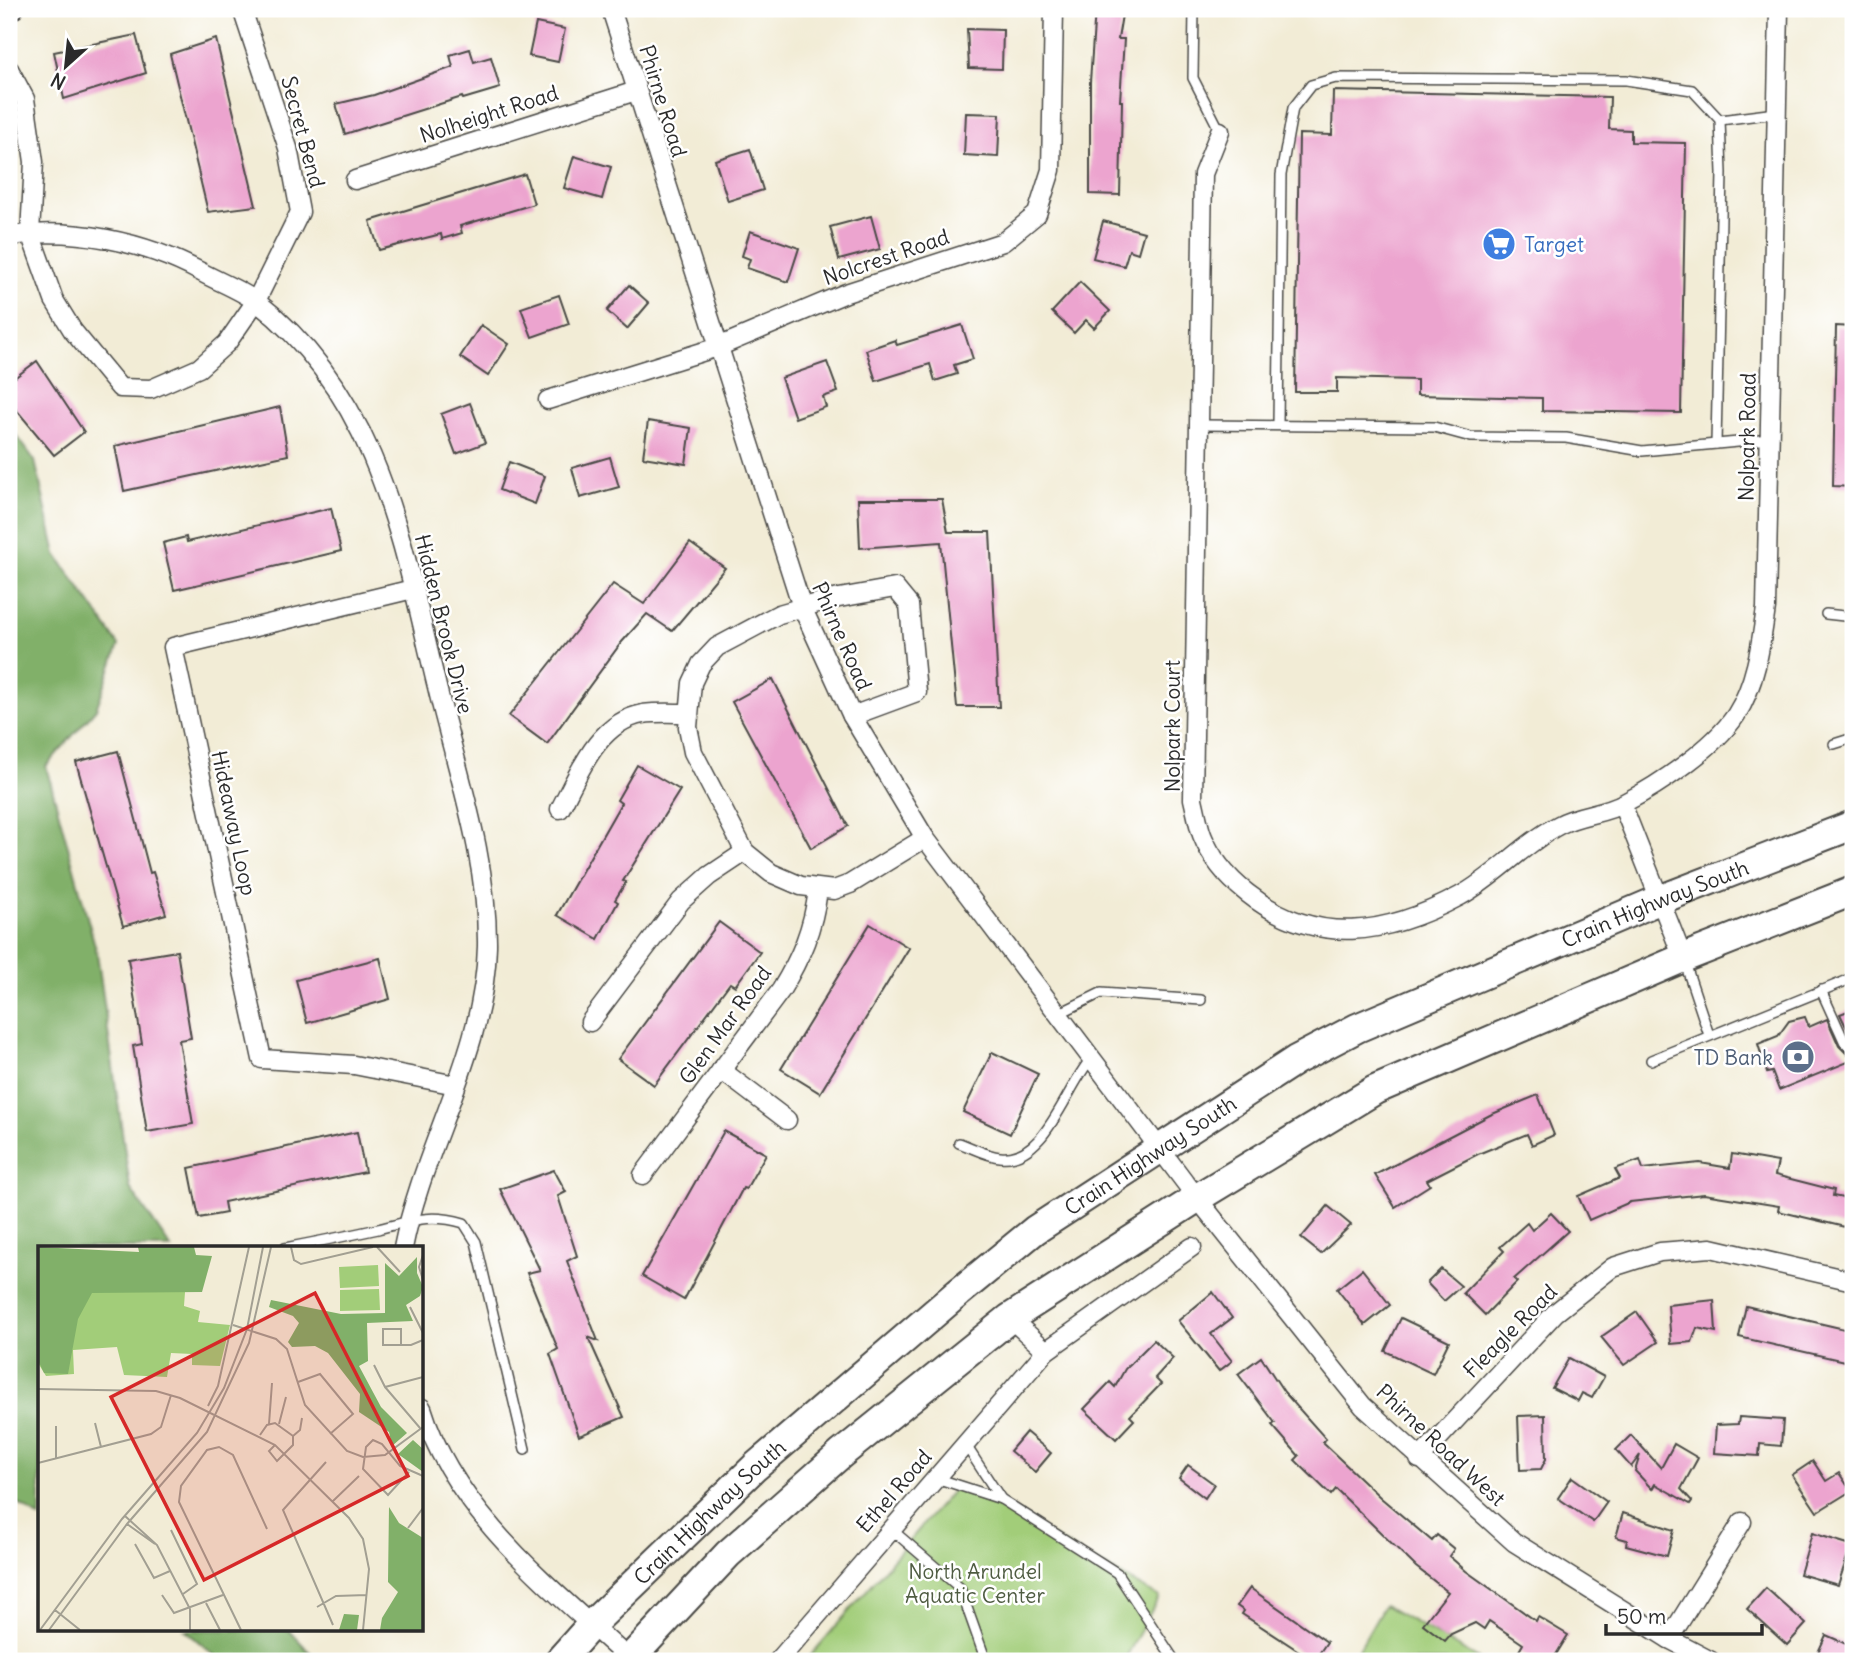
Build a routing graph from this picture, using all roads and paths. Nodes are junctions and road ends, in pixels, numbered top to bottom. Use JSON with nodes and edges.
{"nodes":[{"id":1,"x":14,"y":9,"type":"edge"},
{"id":2,"x":242,"y":9,"type":"edge"},
{"id":3,"x":611,"y":9,"type":"edge"},
{"id":4,"x":1054,"y":9,"type":"edge"},
{"id":5,"x":1194,"y":9,"type":"edge"},
{"id":6,"x":1779,"y":9,"type":"edge"},
{"id":7,"x":9,"y":11,"type":"edge"},
{"id":8,"x":9,"y":69,"type":"edge"},
{"id":9,"x":636,"y":91,"type":"junction"},
{"id":10,"x":1776,"y":113,"type":"junction"},
{"id":11,"x":1720,"y":120,"type":"junction"},
{"id":12,"x":1220,"y":131,"type":"joint"},
{"id":13,"x":355,"y":180,"type":"dead end"},
{"id":14,"x":30,"y":233,"type":"junction"},
{"id":15,"x":9,"y":236,"type":"edge"},
{"id":16,"x":256,"y":301,"type":"junction"},
{"id":17,"x":718,"y":347,"type":"junction"},
{"id":18,"x":548,"y":400,"type":"dead end"},
{"id":19,"x":1201,"y":425,"type":"junction"},
{"id":20,"x":1278,"y":425,"type":"junction"},
{"id":21,"x":1770,"y":439,"type":"junction"},
{"id":22,"x":1716,"y":444,"type":"junction"},
{"id":23,"x":413,"y":589,"type":"junction"},
{"id":24,"x":802,"y":607,"type":"junction"},
{"id":25,"x":1826,"y":614,"type":"dead end"},
{"id":26,"x":1853,"y":617,"type":"edge"},
{"id":27,"x":687,"y":713,"type":"junction"},
{"id":28,"x":852,"y":716,"type":"junction"},
{"id":29,"x":1853,"y":738,"type":"edge"},
{"id":30,"x":1834,"y":744,"type":"dead end"},
{"id":31,"x":1622,"y":804,"type":"junction"},
{"id":32,"x":561,"y":809,"type":"dead end"},
{"id":33,"x":1853,"y":825,"type":"edge"},
{"id":34,"x":925,"y":838,"type":"junction"},
{"id":35,"x":745,"y":852,"type":"junction"},
{"id":36,"x":818,"y":890,"type":"junction"},
{"id":37,"x":1853,"y":891,"type":"edge"},
{"id":38,"x":1660,"y":900,"type":"junction"},
{"id":39,"x":1684,"y":958,"type":"junction"},
{"id":40,"x":1853,"y":978,"type":"edge"},
{"id":41,"x":1821,"y":990,"type":"junction"},
{"id":42,"x":1201,"y":1000,"type":"dead end"},
{"id":43,"x":1058,"y":1014,"type":"junction"},
{"id":44,"x":590,"y":1022,"type":"dead end"},
{"id":45,"x":1709,"y":1035,"type":"junction"},
{"id":46,"x":1853,"y":1051,"type":"edge"},
{"id":47,"x":1091,"y":1059,"type":"junction"},
{"id":48,"x":1651,"y":1060,"type":"dead end"},
{"id":49,"x":721,"y":1070,"type":"junction"},
{"id":50,"x":456,"y":1085,"type":"junction"},
{"id":51,"x":787,"y":1120,"type":"dead end"},
{"id":52,"x":959,"y":1143,"type":"dead end"},
{"id":53,"x":1160,"y":1150,"type":"junction"},
{"id":54,"x":643,"y":1175,"type":"dead end"},
{"id":55,"x":1197,"y":1198,"type":"junction"},
{"id":56,"x":409,"y":1219,"type":"junction"},
{"id":57,"x":294,"y":1246,"type":"edge"},
{"id":58,"x":403,"y":1246,"type":"edge"},
{"id":59,"x":1192,"y":1247,"type":"dead end"},
{"id":60,"x":1853,"y":1281,"type":"edge"},
{"id":61,"x":1010,"y":1318,"type":"junction"},
{"id":62,"x":1045,"y":1351,"type":"junction"},
{"id":63,"x":424,"y":1413,"type":"edge"},
{"id":64,"x":965,"y":1444,"type":"junction"},
{"id":65,"x":525,"y":1449,"type":"dead end"},
{"id":66,"x":1419,"y":1459,"type":"junction"},
{"id":67,"x":936,"y":1478,"type":"junction"},
{"id":68,"x":1001,"y":1499,"type":"junction"},
{"id":69,"x":1742,"y":1522,"type":"dead end"},
{"id":70,"x":891,"y":1529,"type":"junction"},
{"id":71,"x":592,"y":1624,"type":"junction"},
{"id":72,"x":1669,"y":1639,"type":"junction"},
{"id":73,"x":559,"y":1661,"type":"edge"},
{"id":74,"x":629,"y":1661,"type":"edge"},
{"id":75,"x":778,"y":1661,"type":"edge"},
{"id":76,"x":986,"y":1661,"type":"edge"},
{"id":77,"x":1175,"y":1661,"type":"edge"},
{"id":78,"x":1711,"y":1661,"type":"edge"}],
"edges":[{"from":1,"to":7,"type":"street"},
{"from":2,"to":16,"type":"street","name":"Secret Bend"},
{"from":3,"to":9,"type":"street","name":"Phirne Road"},
{"from":4,"to":17,"type":"street","name":"Nolcrest Road"},
{"from":5,"to":12,"type":"lane"},
{"from":6,"to":10,"type":"street","name":"Nolpark Road"},
{"from":8,"to":14,"type":"street"},
{"from":9,"to":13,"type":"street","name":"Nolheight Road"},
{"from":9,"to":17,"type":"street","name":"Phirne Road"},
{"from":10,"to":11,"type":"lane"},
{"from":10,"to":21,"type":"street","name":"Nolpark Road"},
{"from":11,"to":20,"type":"lane"},
{"from":11,"to":22,"type":"lane"},
{"from":12,"to":19,"type":"street","name":"Nolpark Court"},
{"from":14,"to":15,"type":"street","name":"Hidden Brook Drive"},
{"from":14,"to":16,"type":"street","name":"Hidden Brook Drive"},
{"from":14,"to":16,"type":"street","name":"Secret Bend"},
{"from":16,"to":23,"type":"street","name":"Hidden Brook Drive"},
{"from":17,"to":18,"type":"street","name":"Nolcrest Road"},
{"from":17,"to":24,"type":"street","name":"Phirne Road"},
{"from":19,"to":20,"type":"lane"},
{"from":19,"to":31,"type":"street","name":"Nolpark Court"},
{"from":20,"to":22,"type":"lane"},
{"from":21,"to":22,"type":"lane"},
{"from":21,"to":31,"type":"street","name":"Nolpark Road"},
{"from":23,"to":50,"type":"street","name":"Hidden Brook Drive"},
{"from":23,"to":50,"type":"street","name":"Hideaway Loop"},
{"from":24,"to":27,"type":"street"},
{"from":24,"to":28,"type":"street","name":"Phirne Road"},
{"from":24,"to":28,"type":"street"},
{"from":25,"to":26,"type":"lane"},
{"from":27,"to":32,"type":"street"},
{"from":27,"to":35,"type":"street"},
{"from":28,"to":34,"type":"street","name":"Phirne Road"},
{"from":29,"to":30,"type":"lane"},
{"from":31,"to":38,"type":"street"},
{"from":33,"to":38,"type":"main road","name":"Crain Highway South"},
{"from":34,"to":36,"type":"street"},
{"from":34,"to":43,"type":"street","name":"Phirne Road"},
{"from":35,"to":36,"type":"street"},
{"from":35,"to":44,"type":"street"},
{"from":36,"to":49,"type":"street","name":"Glen Mar Road"},
{"from":37,"to":39,"type":"main road","name":"Crain Highway South"},
{"from":38,"to":39,"type":"street"},
{"from":38,"to":53,"type":"main road","name":"Crain Highway South"},
{"from":39,"to":45,"type":"lane"},
{"from":39,"to":55,"type":"main road","name":"Crain Highway South"},
{"from":40,"to":41,"type":"lane"},
{"from":41,"to":45,"type":"lane"},
{"from":41,"to":46,"type":"lane"},
{"from":42,"to":43,"type":"lane"},
{"from":43,"to":47,"type":"street","name":"Phirne Road"},
{"from":45,"to":48,"type":"lane"},
{"from":47,"to":52,"type":"lane"},
{"from":47,"to":53,"type":"street","name":"Phirne Road"},
{"from":49,"to":51,"type":"street"},
{"from":49,"to":54,"type":"street","name":"Glen Mar Road"},
{"from":50,"to":56,"type":"street","name":"Hidden Brook Drive"},
{"from":53,"to":55,"type":"street","name":"Phirne Road"},
{"from":53,"to":71,"type":"main road","name":"Crain Highway South"},
{"from":55,"to":61,"type":"main road","name":"Crain Highway South"},
{"from":55,"to":66,"type":"street","name":"Phirne Road West"},
{"from":56,"to":57,"type":"lane"},
{"from":56,"to":58,"type":"street","name":"Hidden Brook Drive"},
{"from":56,"to":65,"type":"lane"},
{"from":59,"to":62,"type":"street","name":"Ethel Road"},
{"from":60,"to":66,"type":"street","name":"Fleagle Road"},
{"from":61,"to":62,"type":"street"},
{"from":61,"to":74,"type":"main road","name":"Crain Highway South"},
{"from":62,"to":64,"type":"street","name":"Ethel Road"},
{"from":63,"to":71,"type":"street"},
{"from":64,"to":67,"type":"street","name":"Ethel Road"},
{"from":64,"to":68,"type":"lane"},
{"from":66,"to":72,"type":"street","name":"Phirne Road West"},
{"from":67,"to":68,"type":"lane"},
{"from":67,"to":70,"type":"street","name":"Ethel Road"},
{"from":68,"to":77,"type":"lane"},
{"from":69,"to":72,"type":"street"},
{"from":70,"to":75,"type":"street","name":"Ethel Road"},
{"from":70,"to":76,"type":"lane"},
{"from":71,"to":73,"type":"main road","name":"Crain Highway South"},
{"from":71,"to":74,"type":"street"},
{"from":72,"to":78,"type":"street","name":"Phirne Road West"}]}
